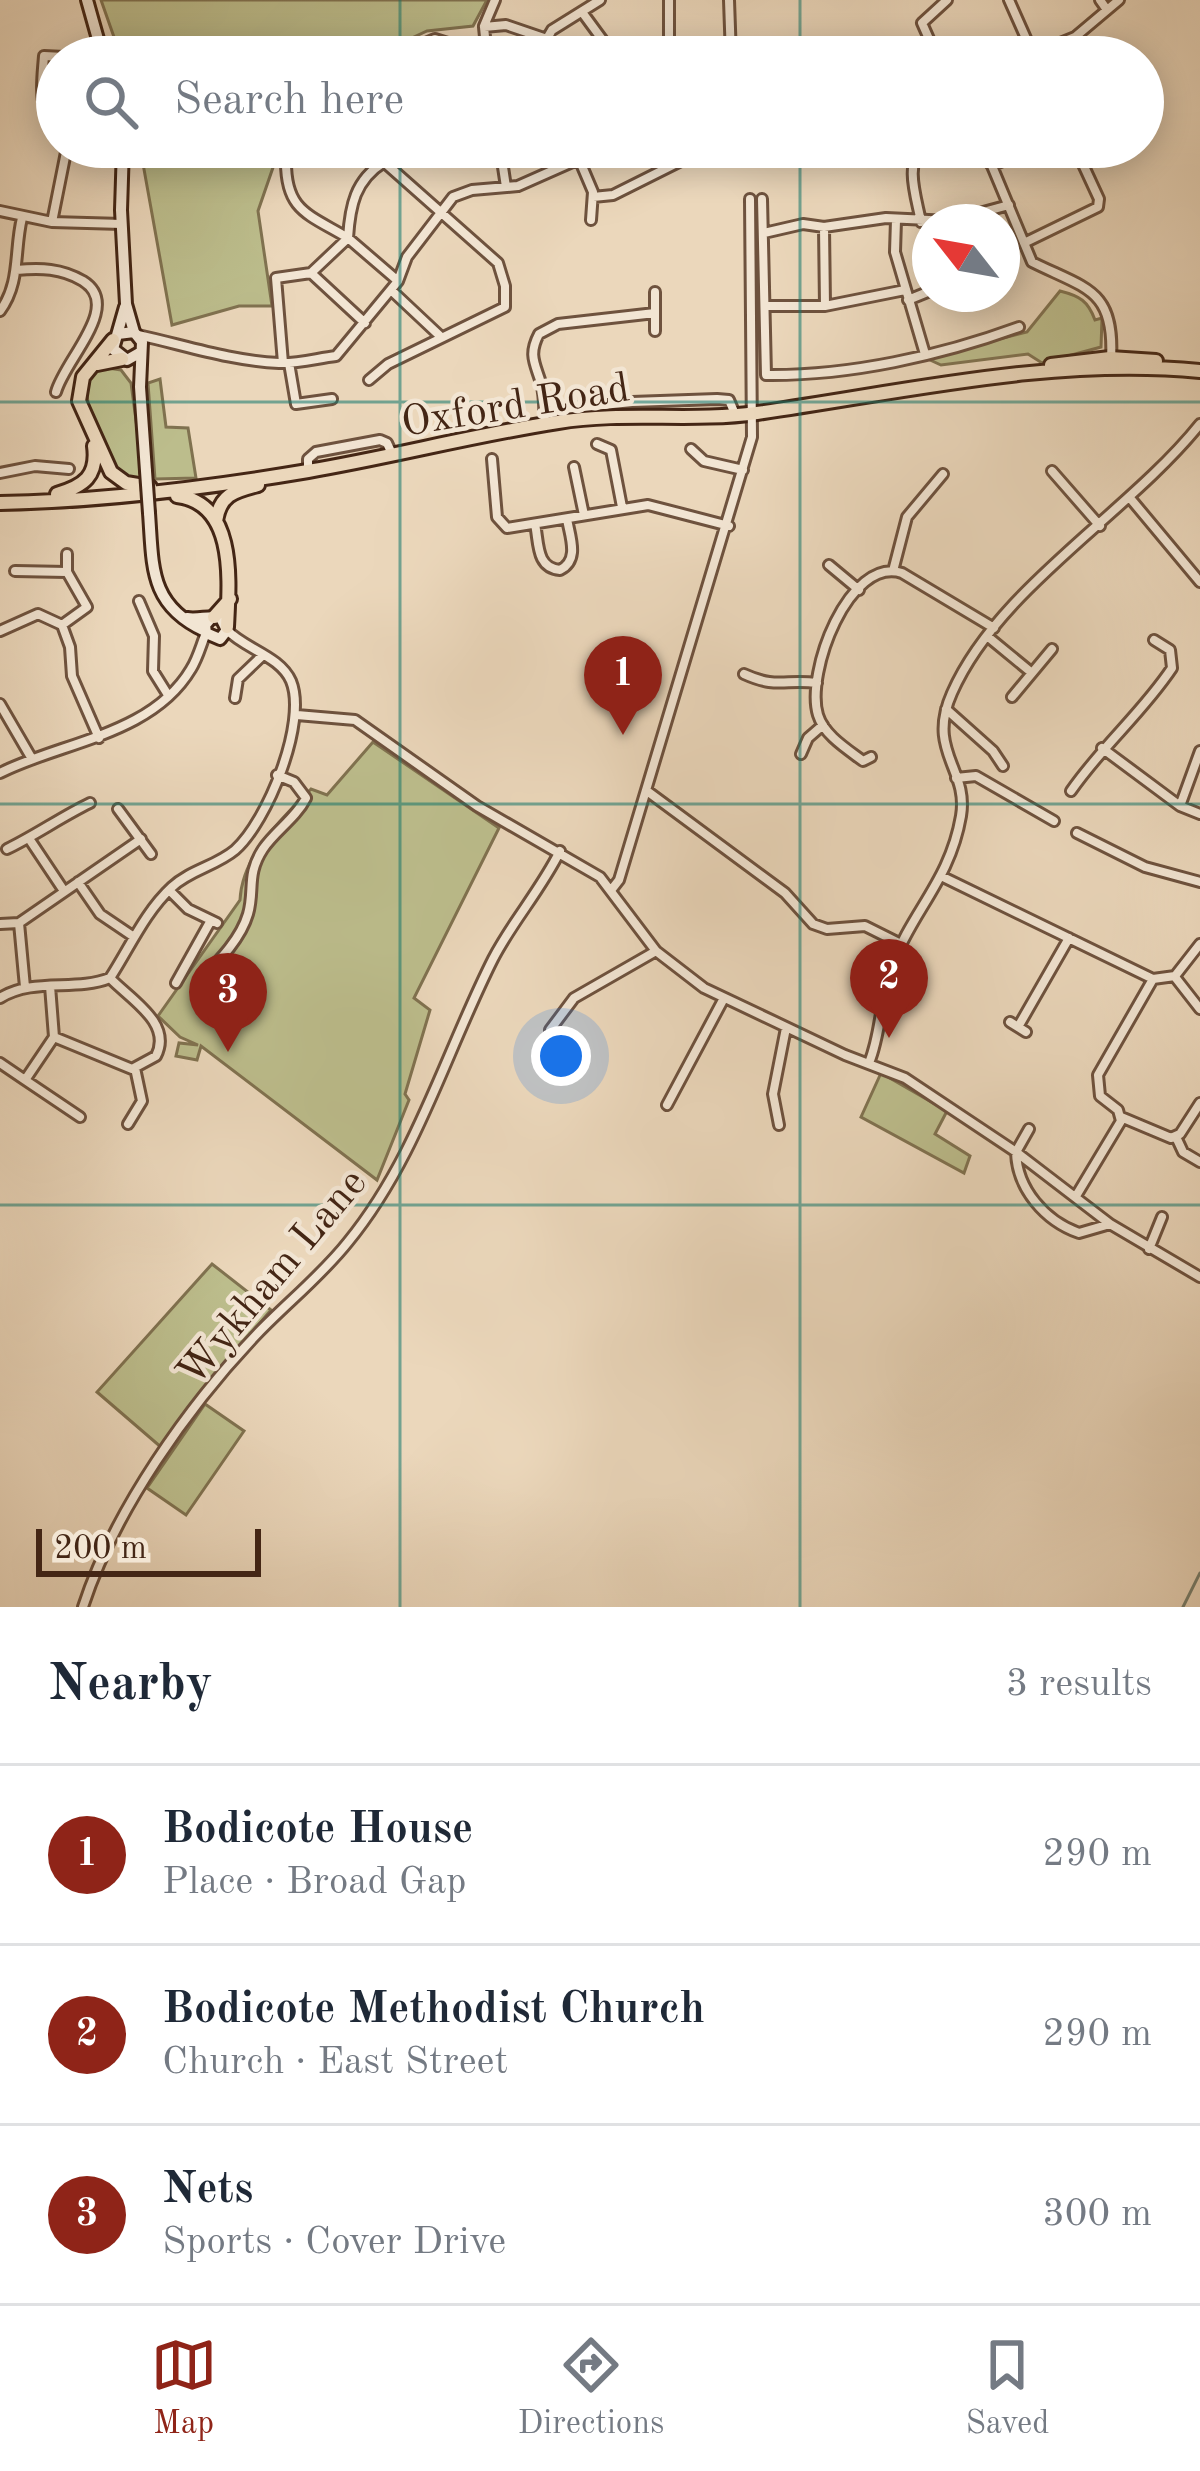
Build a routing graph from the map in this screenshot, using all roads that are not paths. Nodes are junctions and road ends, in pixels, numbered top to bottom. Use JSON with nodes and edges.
{"nodes":[{"id":1,"x":87,"y":0,"type":"edge"},
{"id":2,"x":494,"y":0,"type":"edge"},
{"id":3,"x":600,"y":0,"type":"edge"},
{"id":4,"x":669,"y":0,"type":"edge"},
{"id":5,"x":729,"y":0,"type":"edge"},
{"id":6,"x":947,"y":0,"type":"edge"},
{"id":7,"x":1010,"y":0,"type":"edge"},
{"id":8,"x":1100,"y":0,"type":"edge"},
{"id":9,"x":1119,"y":0,"type":"edge"},
{"id":10,"x":935,"y":4,"type":"edge"},
{"id":11,"x":1107,"y":10,"type":"junction"},
{"id":12,"x":582,"y":12,"type":"junction"},
{"id":13,"x":484,"y":27,"type":"junction"},
{"id":14,"x":97,"y":36,"type":"edge"},
{"id":15,"x":485,"y":36,"type":"edge"},
{"id":16,"x":538,"y":36,"type":"edge"},
{"id":17,"x":549,"y":36,"type":"edge"},
{"id":18,"x":600,"y":36,"type":"edge"},
{"id":19,"x":669,"y":36,"type":"edge"},
{"id":20,"x":730,"y":36,"type":"edge"},
{"id":21,"x":928,"y":36,"type":"edge"},
{"id":22,"x":1023,"y":36,"type":"edge"},
{"id":23,"x":1076,"y":36,"type":"edge"},
{"id":24,"x":63,"y":168,"type":"edge"},
{"id":25,"x":123,"y":168,"type":"edge"},
{"id":26,"x":287,"y":168,"type":"edge"},
{"id":27,"x":375,"y":168,"type":"edge"},
{"id":28,"x":392,"y":168,"type":"edge"},
{"id":29,"x":503,"y":168,"type":"edge"},
{"id":30,"x":559,"y":168,"type":"edge"},
{"id":31,"x":582,"y":168,"type":"edge"},
{"id":32,"x":667,"y":168,"type":"edge"},
{"id":33,"x":913,"y":168,"type":"edge"},
{"id":34,"x":993,"y":168,"type":"edge"},
{"id":35,"x":1085,"y":168,"type":"edge"},
{"id":36,"x":506,"y":187,"type":"junction"},
{"id":37,"x":593,"y":197,"type":"junction"},
{"id":38,"x":750,"y":199,"type":"dead end"},
{"id":39,"x":763,"y":199,"type":"dead end"},
{"id":40,"x":918,"y":204,"type":"edge"},
{"id":41,"x":1009,"y":204,"type":"edge"},
{"id":42,"x":440,"y":210,"type":"junction"},
{"id":43,"x":0,"y":211,"type":"edge"},
{"id":44,"x":22,"y":218,"type":"junction"},
{"id":45,"x":591,"y":220,"type":"dead end"},
{"id":46,"x":896,"y":220,"type":"junction"},
{"id":47,"x":912,"y":221,"type":"edge"},
{"id":48,"x":52,"y":222,"type":"junction"},
{"id":49,"x":122,"y":224,"type":"junction"},
{"id":50,"x":824,"y":227,"type":"junction"},
{"id":51,"x":764,"y":233,"type":"junction"},
{"id":52,"x":1020,"y":233,"type":"edge"},
{"id":53,"x":348,"y":238,"type":"junction"},
{"id":54,"x":1024,"y":243,"type":"junction"},
{"id":55,"x":16,"y":270,"type":"junction"},
{"id":56,"x":311,"y":273,"type":"junction"},
{"id":57,"x":398,"y":281,"type":"junction"},
{"id":58,"x":391,"y":290,"type":"junction"},
{"id":59,"x":655,"y":292,"type":"dead end"},
{"id":60,"x":912,"y":294,"type":"edge"},
{"id":61,"x":906,"y":295,"type":"junction"},
{"id":62,"x":126,"y":304,"type":"junction"},
{"id":63,"x":765,"y":306,"type":"junction"},
{"id":64,"x":825,"y":306,"type":"junction"},
{"id":65,"x":0,"y":311,"type":"edge"},
{"id":66,"x":655,"y":313,"type":"junction"},
{"id":67,"x":365,"y":323,"type":"junction"},
{"id":68,"x":1019,"y":327,"type":"dead end"},
{"id":69,"x":656,"y":331,"type":"dead end"},
{"id":70,"x":440,"y":336,"type":"junction"},
{"id":71,"x":116,"y":337,"type":"junction"},
{"id":72,"x":139,"y":341,"type":"junction"},
{"id":73,"x":925,"y":354,"type":"junction"},
{"id":74,"x":125,"y":359,"type":"junction"},
{"id":75,"x":1111,"y":362,"type":"junction"},
{"id":76,"x":286,"y":363,"type":"junction"},
{"id":77,"x":96,"y":364,"type":"junction"},
{"id":78,"x":1200,"y":368,"type":"edge"},
{"id":79,"x":369,"y":380,"type":"dead end"},
{"id":80,"x":140,"y":387,"type":"junction"},
{"id":81,"x":56,"y":392,"type":"dead end"},
{"id":82,"x":753,"y":398,"type":"junction"},
{"id":83,"x":332,"y":399,"type":"dead end"},
{"id":84,"x":729,"y":400,"type":"junction"},
{"id":85,"x":753,"y":413,"type":"junction"},
{"id":86,"x":735,"y":414,"type":"junction"},
{"id":87,"x":544,"y":418,"type":"junction"},
{"id":88,"x":1200,"y":424,"type":"edge"},
{"id":89,"x":93,"y":439,"type":"junction"},
{"id":90,"x":597,"y":444,"type":"dead end"},
{"id":91,"x":691,"y":449,"type":"dead end"},
{"id":92,"x":492,"y":459,"type":"dead end"},
{"id":93,"x":574,"y":467,"type":"dead end"},
{"id":94,"x":68,"y":470,"type":"dead end"},
{"id":95,"x":743,"y":470,"type":"junction"},
{"id":96,"x":1052,"y":471,"type":"dead end"},
{"id":97,"x":0,"y":473,"type":"edge"},
{"id":98,"x":288,"y":474,"type":"junction"},
{"id":99,"x":943,"y":474,"type":"dead end"},
{"id":100,"x":175,"y":490,"type":"junction"},
{"id":101,"x":152,"y":492,"type":"junction"},
{"id":102,"x":1130,"y":498,"type":"junction"},
{"id":103,"x":0,"y":502,"type":"edge"},
{"id":104,"x":34,"y":502,"type":"junction"},
{"id":105,"x":622,"y":507,"type":"junction"},
{"id":106,"x":584,"y":515,"type":"junction"},
{"id":107,"x":567,"y":519,"type":"junction"},
{"id":108,"x":216,"y":521,"type":"junction"},
{"id":109,"x":535,"y":524,"type":"junction"},
{"id":110,"x":728,"y":526,"type":"junction"},
{"id":111,"x":1100,"y":526,"type":"junction"},
{"id":112,"x":67,"y":554,"type":"dead end"},
{"id":113,"x":829,"y":565,"type":"dead end"},
{"id":114,"x":15,"y":571,"type":"dead end"},
{"id":115,"x":893,"y":571,"type":"junction"},
{"id":116,"x":67,"y":572,"type":"junction"},
{"id":117,"x":1199,"y":578,"type":"edge"},
{"id":118,"x":859,"y":590,"type":"junction"},
{"id":119,"x":230,"y":598,"type":"junction"},
{"id":120,"x":139,"y":601,"type":"dead end"},
{"id":121,"x":178,"y":614,"type":"junction"},
{"id":122,"x":212,"y":617,"type":"junction"},
{"id":123,"x":62,"y":625,"type":"junction"},
{"id":124,"x":0,"y":631,"type":"edge"},
{"id":125,"x":991,"y":632,"type":"junction"},
{"id":126,"x":217,"y":633,"type":"junction"},
{"id":127,"x":1154,"y":640,"type":"dead end"},
{"id":128,"x":1052,"y":650,"type":"dead end"},
{"id":129,"x":263,"y":655,"type":"junction"},
{"id":130,"x":1032,"y":673,"type":"junction"},
{"id":131,"x":748,"y":680,"type":"dead end"},
{"id":132,"x":818,"y":683,"type":"junction"},
{"id":133,"x":168,"y":694,"type":"junction"},
{"id":134,"x":1012,"y":697,"type":"dead end"},
{"id":135,"x":235,"y":698,"type":"dead end"},
{"id":136,"x":0,"y":704,"type":"edge"},
{"id":137,"x":946,"y":709,"type":"junction"},
{"id":138,"x":297,"y":715,"type":"junction"},
{"id":139,"x":823,"y":725,"type":"junction"},
{"id":140,"x":99,"y":738,"type":"junction"},
{"id":141,"x":1102,"y":748,"type":"junction"},
{"id":142,"x":1200,"y":751,"type":"edge"},
{"id":143,"x":801,"y":754,"type":"dead end"},
{"id":144,"x":32,"y":759,"type":"junction"},
{"id":145,"x":865,"y":762,"type":"dead end"},
{"id":146,"x":1003,"y":766,"type":"dead end"},
{"id":147,"x":0,"y":773,"type":"edge"},
{"id":148,"x":277,"y":775,"type":"junction"},
{"id":149,"x":956,"y":778,"type":"junction"},
{"id":150,"x":647,"y":791,"type":"junction"},
{"id":151,"x":1071,"y":791,"type":"dead end"},
{"id":152,"x":89,"y":803,"type":"dead end"},
{"id":153,"x":1180,"y":806,"type":"junction"},
{"id":154,"x":118,"y":809,"type":"dead end"},
{"id":155,"x":1200,"y":814,"type":"edge"},
{"id":156,"x":1054,"y":821,"type":"dead end"},
{"id":157,"x":1077,"y":833,"type":"dead end"},
{"id":158,"x":141,"y":839,"type":"junction"},
{"id":159,"x":30,"y":840,"type":"junction"},
{"id":160,"x":7,"y":849,"type":"dead end"},
{"id":161,"x":560,"y":851,"type":"junction"},
{"id":162,"x":151,"y":854,"type":"dead end"},
{"id":163,"x":943,"y":877,"type":"junction"},
{"id":164,"x":78,"y":882,"type":"junction"},
{"id":165,"x":1200,"y":882,"type":"edge"},
{"id":166,"x":612,"y":889,"type":"junction"},
{"id":167,"x":169,"y":890,"type":"junction"},
{"id":168,"x":64,"y":892,"type":"junction"},
{"id":169,"x":19,"y":923,"type":"junction"},
{"id":170,"x":0,"y":924,"type":"edge"},
{"id":171,"x":134,"y":937,"type":"junction"},
{"id":172,"x":1069,"y":938,"type":"junction"},
{"id":173,"x":902,"y":944,"type":"junction"},
{"id":174,"x":1200,"y":944,"type":"edge"},
{"id":175,"x":656,"y":951,"type":"junction"},
{"id":176,"x":203,"y":976,"type":"dead end"},
{"id":177,"x":1174,"y":976,"type":"junction"},
{"id":178,"x":110,"y":978,"type":"junction"},
{"id":179,"x":1154,"y":979,"type":"junction"},
{"id":180,"x":176,"y":983,"type":"dead end"},
{"id":181,"x":50,"y":986,"type":"junction"},
{"id":182,"x":25,"y":987,"type":"junction"},
{"id":183,"x":0,"y":998,"type":"edge"},
{"id":184,"x":723,"y":1000,"type":"junction"},
{"id":185,"x":1200,"y":1009,"type":"edge"},
{"id":186,"x":1018,"y":1027,"type":"dead end"},
{"id":187,"x":786,"y":1028,"type":"junction"},
{"id":188,"x":54,"y":1037,"type":"junction"},
{"id":189,"x":566,"y":1049,"type":"dead end"},
{"id":190,"x":0,"y":1063,"type":"edge"},
{"id":191,"x":868,"y":1063,"type":"junction"},
{"id":192,"x":135,"y":1068,"type":"junction"},
{"id":193,"x":25,"y":1080,"type":"junction"},
{"id":194,"x":1200,"y":1103,"type":"edge"},
{"id":195,"x":667,"y":1105,"type":"dead end"},
{"id":196,"x":80,"y":1117,"type":"dead end"},
{"id":197,"x":1120,"y":1117,"type":"junction"},
{"id":198,"x":128,"y":1124,"type":"dead end"},
{"id":199,"x":779,"y":1125,"type":"dead end"},
{"id":200,"x":1029,"y":1129,"type":"dead end"},
{"id":201,"x":1176,"y":1137,"type":"junction"},
{"id":202,"x":1016,"y":1152,"type":"junction"},
{"id":203,"x":1200,"y":1162,"type":"edge"},
{"id":204,"x":1076,"y":1196,"type":"junction"},
{"id":205,"x":1162,"y":1217,"type":"dead end"},
{"id":206,"x":1110,"y":1224,"type":"junction"},
{"id":207,"x":1149,"y":1249,"type":"junction"},
{"id":208,"x":1200,"y":1276,"type":"edge"},
{"id":209,"x":83,"y":1607,"type":"edge"}],
"edges":[{"from":1,"to":14,"type":"street"},
{"from":2,"to":13,"type":"street"},
{"from":3,"to":12,"type":"street"},
{"from":4,"to":19,"type":"street"},
{"from":5,"to":20,"type":"street"},
{"from":6,"to":10,"type":"street"},
{"from":7,"to":22,"type":"street"},
{"from":8,"to":11,"type":"street"},
{"from":9,"to":11,"type":"street"},
{"from":10,"to":21,"type":"street"},
{"from":11,"to":23,"type":"street"},
{"from":12,"to":17,"type":"street"},
{"from":12,"to":18,"type":"street"},
{"from":13,"to":15,"type":"street"},
{"from":13,"to":16,"type":"street"},
{"from":24,"to":48,"type":"street"},
{"from":25,"to":49,"type":"street"},
{"from":26,"to":53,"type":"street"},
{"from":27,"to":53,"type":"street"},
{"from":28,"to":42,"type":"street"},
{"from":29,"to":36,"type":"street"},
{"from":30,"to":36,"type":"street"},
{"from":31,"to":37,"type":"street"},
{"from":32,"to":37,"type":"street"},
{"from":33,"to":40,"type":"street"},
{"from":34,"to":41,"type":"street"},
{"from":35,"to":54,"type":"street"},
{"from":36,"to":42,"type":"street"},
{"from":37,"to":45,"type":"street"},
{"from":38,"to":82,"type":"street"},
{"from":39,"to":51,"type":"street"},
{"from":42,"to":57,"type":"street"},
{"from":42,"to":70,"type":"street"},
{"from":43,"to":44,"type":"street"},
{"from":44,"to":48,"type":"street"},
{"from":44,"to":55,"type":"street"},
{"from":46,"to":47,"type":"street"},
{"from":46,"to":50,"type":"street"},
{"from":46,"to":61,"type":"street"},
{"from":48,"to":49,"type":"street"},
{"from":49,"to":62,"type":"street"},
{"from":50,"to":51,"type":"street"},
{"from":50,"to":64,"type":"street"},
{"from":51,"to":63,"type":"street"},
{"from":52,"to":54,"type":"street"},
{"from":53,"to":56,"type":"street"},
{"from":53,"to":57,"type":"street"},
{"from":54,"to":75,"type":"street"},
{"from":55,"to":65,"type":"street"},
{"from":55,"to":81,"type":"street"},
{"from":56,"to":67,"type":"street"},
{"from":56,"to":76,"type":"street"},
{"from":57,"to":58,"type":"street"},
{"from":58,"to":67,"type":"street"},
{"from":58,"to":70,"type":"street"},
{"from":59,"to":66,"type":"street"},
{"from":60,"to":61,"type":"street"},
{"from":61,"to":64,"type":"street"},
{"from":61,"to":73,"type":"street"},
{"from":62,"to":71,"type":"street"},
{"from":62,"to":72,"type":"street"},
{"from":63,"to":64,"type":"street"},
{"from":63,"to":73,"type":"street"},
{"from":66,"to":69,"type":"street"},
{"from":66,"to":87,"type":"street"},
{"from":67,"to":76,"type":"street"},
{"from":68,"to":73,"type":"street"},
{"from":70,"to":79,"type":"street"},
{"from":71,"to":72,"type":"street"},
{"from":71,"to":74,"type":"street"},
{"from":71,"to":77,"type":"main road"},
{"from":72,"to":74,"type":"street"},
{"from":72,"to":76,"type":"street"},
{"from":72,"to":80,"type":"street"},
{"from":74,"to":77,"type":"main road"},
{"from":74,"to":80,"type":"street"},
{"from":75,"to":78,"type":"main road","name":"Oxford Road"},
{"from":75,"to":85,"type":"main road","name":"Oxford Road"},
{"from":76,"to":83,"type":"street"},
{"from":77,"to":89,"type":"main road"},
{"from":80,"to":121,"type":"street","bridge":true},
{"from":82,"to":84,"type":"street"},
{"from":82,"to":85,"type":"street"},
{"from":84,"to":86,"type":"street"},
{"from":84,"to":87,"type":"street"},
{"from":85,"to":86,"type":"main road","name":"Oxford Road"},
{"from":85,"to":95,"type":"street"},
{"from":86,"to":87,"type":"main road","name":"Oxford Road"},
{"from":87,"to":98,"type":"main road","name":"Oxford Road"},
{"from":88,"to":102,"type":"street"},
{"from":89,"to":100,"type":"main road"},
{"from":89,"to":104,"type":"main road"},
{"from":90,"to":105,"type":"street"},
{"from":91,"to":95,"type":"street"},
{"from":92,"to":109,"type":"street"},
{"from":93,"to":106,"type":"street"},
{"from":94,"to":97,"type":"street"},
{"from":95,"to":110,"type":"street"},
{"from":96,"to":111,"type":"street"},
{"from":98,"to":100,"type":"main road","name":"Oxford Road"},
{"from":98,"to":108,"type":"main road"},
{"from":99,"to":115,"type":"street"},
{"from":100,"to":101,"type":"main road","name":"Oxford Road"},
{"from":101,"to":104,"type":"main road","name":"Oxford Road"},
{"from":101,"to":108,"type":"main road"},
{"from":102,"to":111,"type":"street"},
{"from":102,"to":117,"type":"street"},
{"from":103,"to":104,"type":"main road","name":"Oxford Road"},
{"from":105,"to":106,"type":"street"},
{"from":105,"to":110,"type":"street"},
{"from":106,"to":107,"type":"street"},
{"from":107,"to":109,"type":"street"},
{"from":107,"to":109,"type":"street"},
{"from":108,"to":119,"type":"main road"},
{"from":110,"to":150,"type":"street"},
{"from":111,"to":125,"type":"street"},
{"from":112,"to":116,"type":"street"},
{"from":113,"to":118,"type":"street"},
{"from":114,"to":116,"type":"street"},
{"from":115,"to":118,"type":"street"},
{"from":115,"to":125,"type":"street"},
{"from":116,"to":123,"type":"street"},
{"from":118,"to":132,"type":"street"},
{"from":119,"to":122,"type":"main road"},
{"from":119,"to":126,"type":"main road"},
{"from":120,"to":133,"type":"street"},
{"from":121,"to":122,"type":"street"},
{"from":121,"to":126,"type":"street"},
{"from":122,"to":126,"type":"street"},
{"from":122,"to":126,"type":"street"},
{"from":123,"to":124,"type":"street"},
{"from":123,"to":140,"type":"street"},
{"from":125,"to":130,"type":"street"},
{"from":125,"to":137,"type":"street"},
{"from":126,"to":129,"type":"street"},
{"from":126,"to":133,"type":"street"},
{"from":127,"to":141,"type":"street"},
{"from":128,"to":130,"type":"street"},
{"from":129,"to":135,"type":"street"},
{"from":129,"to":138,"type":"street"},
{"from":130,"to":134,"type":"street"},
{"from":131,"to":132,"type":"street"},
{"from":132,"to":139,"type":"street"},
{"from":133,"to":140,"type":"street"},
{"from":136,"to":144,"type":"street"},
{"from":137,"to":146,"type":"street"},
{"from":137,"to":149,"type":"street"},
{"from":138,"to":148,"type":"street"},
{"from":138,"to":161,"type":"street"},
{"from":139,"to":143,"type":"street"},
{"from":139,"to":145,"type":"street"},
{"from":140,"to":144,"type":"street"},
{"from":141,"to":151,"type":"street"},
{"from":141,"to":153,"type":"street"},
{"from":142,"to":153,"type":"street"},
{"from":144,"to":147,"type":"street"},
{"from":148,"to":167,"type":"street"},
{"from":148,"to":176,"type":"street"},
{"from":149,"to":156,"type":"street"},
{"from":149,"to":163,"type":"street"},
{"from":150,"to":166,"type":"street"},
{"from":150,"to":173,"type":"street"},
{"from":152,"to":159,"type":"street"},
{"from":153,"to":155,"type":"street"},
{"from":154,"to":158,"type":"street"},
{"from":157,"to":165,"type":"street"},
{"from":158,"to":162,"type":"street"},
{"from":158,"to":164,"type":"street"},
{"from":159,"to":160,"type":"street"},
{"from":159,"to":168,"type":"street"},
{"from":161,"to":166,"type":"street"},
{"from":161,"to":209,"type":"street","name":"Wykham Lane"},
{"from":163,"to":172,"type":"street"},
{"from":163,"to":173,"type":"street"},
{"from":164,"to":168,"type":"street"},
{"from":164,"to":171,"type":"street"},
{"from":166,"to":175,"type":"street"},
{"from":167,"to":171,"type":"street"},
{"from":167,"to":180,"type":"street"},
{"from":168,"to":169,"type":"street"},
{"from":169,"to":170,"type":"street"},
{"from":169,"to":182,"type":"street"},
{"from":171,"to":178,"type":"street"},
{"from":172,"to":179,"type":"street"},
{"from":172,"to":186,"type":"street"},
{"from":173,"to":191,"type":"street"},
{"from":174,"to":177,"type":"street"},
{"from":175,"to":184,"type":"street"},
{"from":175,"to":189,"type":"street"},
{"from":177,"to":179,"type":"street"},
{"from":177,"to":185,"type":"street"},
{"from":178,"to":181,"type":"street"},
{"from":178,"to":192,"type":"street"},
{"from":179,"to":197,"type":"street"},
{"from":181,"to":182,"type":"street"},
{"from":181,"to":188,"type":"street"},
{"from":182,"to":183,"type":"street"},
{"from":184,"to":187,"type":"street"},
{"from":184,"to":195,"type":"street"},
{"from":187,"to":191,"type":"street"},
{"from":187,"to":199,"type":"street"},
{"from":188,"to":192,"type":"street"},
{"from":188,"to":193,"type":"street"},
{"from":190,"to":193,"type":"street"},
{"from":191,"to":202,"type":"street"},
{"from":192,"to":198,"type":"street"},
{"from":193,"to":196,"type":"street"},
{"from":194,"to":201,"type":"street"},
{"from":197,"to":201,"type":"street"},
{"from":197,"to":204,"type":"street"},
{"from":200,"to":202,"type":"street"},
{"from":201,"to":203,"type":"street"},
{"from":202,"to":204,"type":"street"},
{"from":202,"to":206,"type":"street"},
{"from":204,"to":206,"type":"street"},
{"from":205,"to":207,"type":"street"},
{"from":206,"to":207,"type":"street"},
{"from":207,"to":208,"type":"street"}]}
